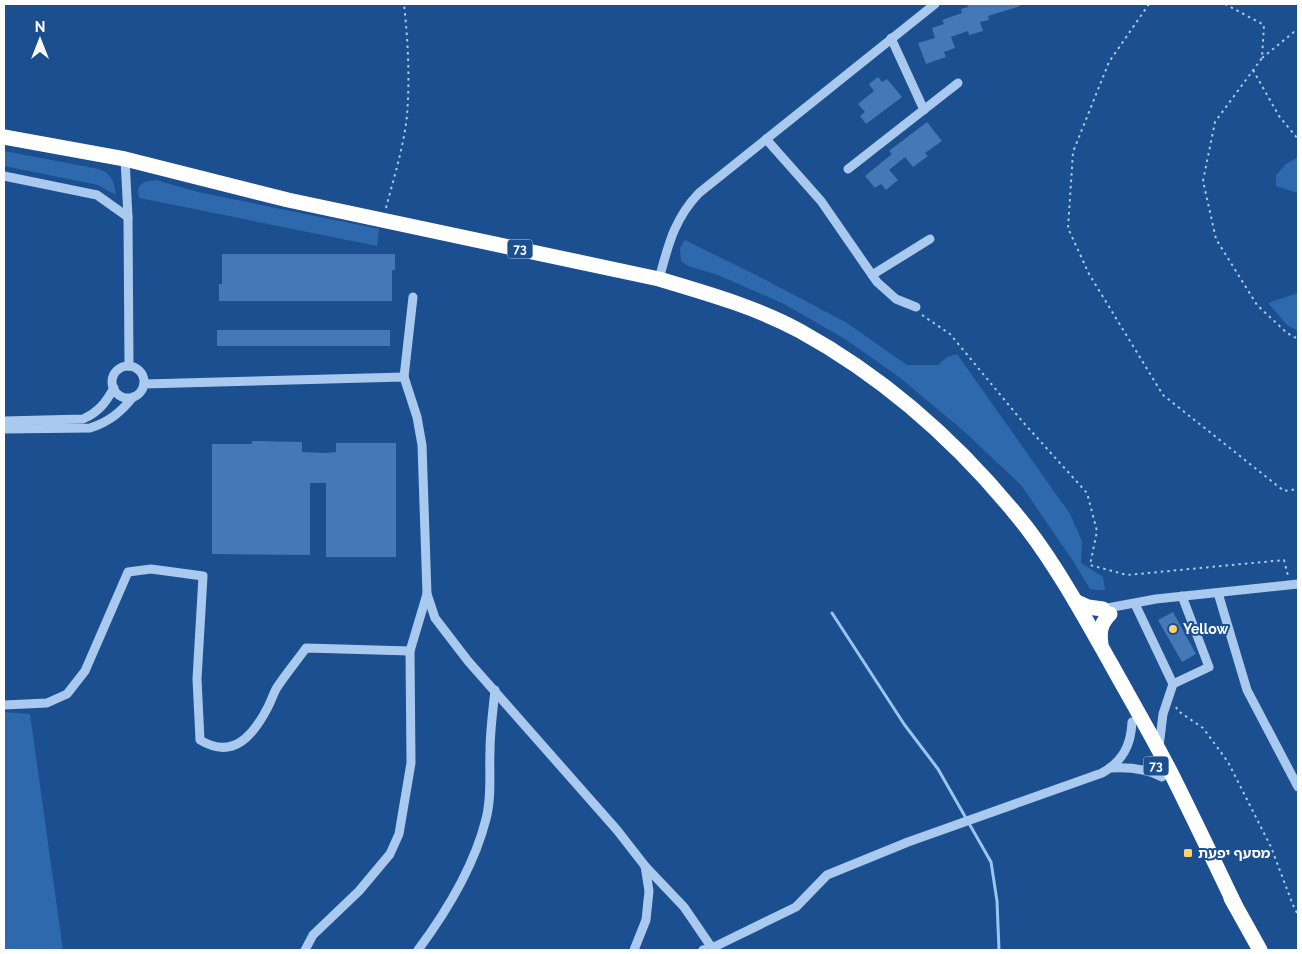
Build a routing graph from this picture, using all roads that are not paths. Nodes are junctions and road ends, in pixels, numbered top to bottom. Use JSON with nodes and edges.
{"nodes":[{"id":1,"x":935,"y":4,"type":"edge"},
{"id":2,"x":891,"y":38,"type":"junction"},
{"id":3,"x":958,"y":83,"type":"dead end"},
{"id":4,"x":924,"y":110,"type":"junction"},
{"id":5,"x":4,"y":137,"type":"edge"},
{"id":6,"x":766,"y":139,"type":"junction"},
{"id":7,"x":125,"y":159,"type":"junction"},
{"id":8,"x":848,"y":169,"type":"dead end"},
{"id":9,"x":4,"y":176,"type":"edge"},
{"id":10,"x":128,"y":217,"type":"junction"},
{"id":11,"x":930,"y":239,"type":"dead end"},
{"id":12,"x":872,"y":275,"type":"junction"},
{"id":13,"x":658,"y":280,"type":"junction"},
{"id":14,"x":413,"y":297,"type":"dead end"},
{"id":15,"x":916,"y":308,"type":"road end"},
{"id":16,"x":129,"y":366,"type":"junction"},
{"id":17,"x":404,"y":377,"type":"junction"},
{"id":18,"x":144,"y":384,"type":"junction"},
{"id":19,"x":114,"y":388,"type":"junction"},
{"id":20,"x":133,"y":397,"type":"junction"},
{"id":21,"x":4,"y":421,"type":"edge"},
{"id":22,"x":4,"y":429,"type":"edge"},
{"id":23,"x":982,"y":477,"type":"junction"},
{"id":24,"x":1294,"y":585,"type":"edge"},
{"id":25,"x":1218,"y":593,"type":"junction"},
{"id":26,"x":427,"y":594,"type":"junction"},
{"id":27,"x":1182,"y":596,"type":"junction"},
{"id":28,"x":1075,"y":601,"type":"junction"},
{"id":29,"x":1135,"y":604,"type":"junction"},
{"id":30,"x":1106,"y":612,"type":"junction"},
{"id":31,"x":1084,"y":623,"type":"junction"},
{"id":32,"x":1101,"y":646,"type":"junction"},
{"id":33,"x":410,"y":651,"type":"junction"},
{"id":34,"x":1172,"y":688,"type":"junction"},
{"id":35,"x":495,"y":690,"type":"junction"},
{"id":36,"x":4,"y":705,"type":"edge"},
{"id":37,"x":1132,"y":722,"type":"junction"},
{"id":38,"x":1159,"y":750,"type":"junction"},
{"id":39,"x":1111,"y":768,"type":"junction"},
{"id":40,"x":1162,"y":777,"type":"junction"},
{"id":41,"x":1298,"y":787,"type":"edge"},
{"id":42,"x":645,"y":866,"type":"junction"},
{"id":43,"x":1235,"y":905,"type":"junction"},
{"id":44,"x":708,"y":949,"type":"edge"},
{"id":45,"x":305,"y":950,"type":"edge"},
{"id":46,"x":418,"y":950,"type":"edge"},
{"id":47,"x":634,"y":950,"type":"edge"},
{"id":48,"x":1260,"y":950,"type":"edge"}],
"edges":[{"from":1,"to":2,"type":"street"},
{"from":2,"to":4,"type":"street"},
{"from":2,"to":6,"type":"street"},
{"from":3,"to":4,"type":"street"},
{"from":4,"to":8,"type":"street"},
{"from":5,"to":7,"type":"highway","number":"73"},
{"from":6,"to":12,"type":"street"},
{"from":6,"to":13,"type":"street"},
{"from":7,"to":10,"type":"street"},
{"from":7,"to":13,"type":"highway","number":"73"},
{"from":9,"to":10,"type":"street"},
{"from":10,"to":16,"type":"street"},
{"from":11,"to":12,"type":"street"},
{"from":12,"to":15,"type":"street"},
{"from":13,"to":23,"type":"highway","number":"73"},
{"from":14,"to":17,"type":"street"},
{"from":16,"to":18,"type":"street"},
{"from":16,"to":19,"type":"street"},
{"from":17,"to":18,"type":"street"},
{"from":17,"to":26,"type":"street"},
{"from":18,"to":20,"type":"street"},
{"from":19,"to":20,"type":"street"},
{"from":19,"to":21,"type":"street"},
{"from":20,"to":22,"type":"street"},
{"from":23,"to":28,"type":"highway","number":"73"},
{"from":23,"to":31,"type":"highway","number":"73"},
{"from":24,"to":25,"type":"street"},
{"from":25,"to":27,"type":"street"},
{"from":25,"to":41,"type":"street"},
{"from":26,"to":33,"type":"street"},
{"from":26,"to":35,"type":"street"},
{"from":27,"to":29,"type":"street"},
{"from":27,"to":34,"type":"street"},
{"from":28,"to":30,"type":"highway"},
{"from":28,"to":31,"type":"highway","number":"73"},
{"from":29,"to":30,"type":"street"},
{"from":29,"to":34,"type":"street"},
{"from":30,"to":31,"type":"street"},
{"from":30,"to":32,"type":"highway"},
{"from":31,"to":32,"type":"highway","number":"73"},
{"from":31,"to":37,"type":"highway","number":"73"},
{"from":32,"to":38,"type":"highway","number":"73"},
{"from":33,"to":36,"type":"street"},
{"from":33,"to":45,"type":"street"},
{"from":34,"to":38,"type":"street"},
{"from":35,"to":42,"type":"street"},
{"from":35,"to":46,"type":"street"},
{"from":37,"to":39,"type":"street"},
{"from":37,"to":40,"type":"highway","number":"73"},
{"from":38,"to":43,"type":"highway","number":"73"},
{"from":39,"to":40,"type":"street"},
{"from":39,"to":44,"type":"street"},
{"from":40,"to":43,"type":"highway","number":"73"},
{"from":42,"to":44,"type":"street"},
{"from":42,"to":47,"type":"street"},
{"from":43,"to":48,"type":"highway","number":"73"}]}
